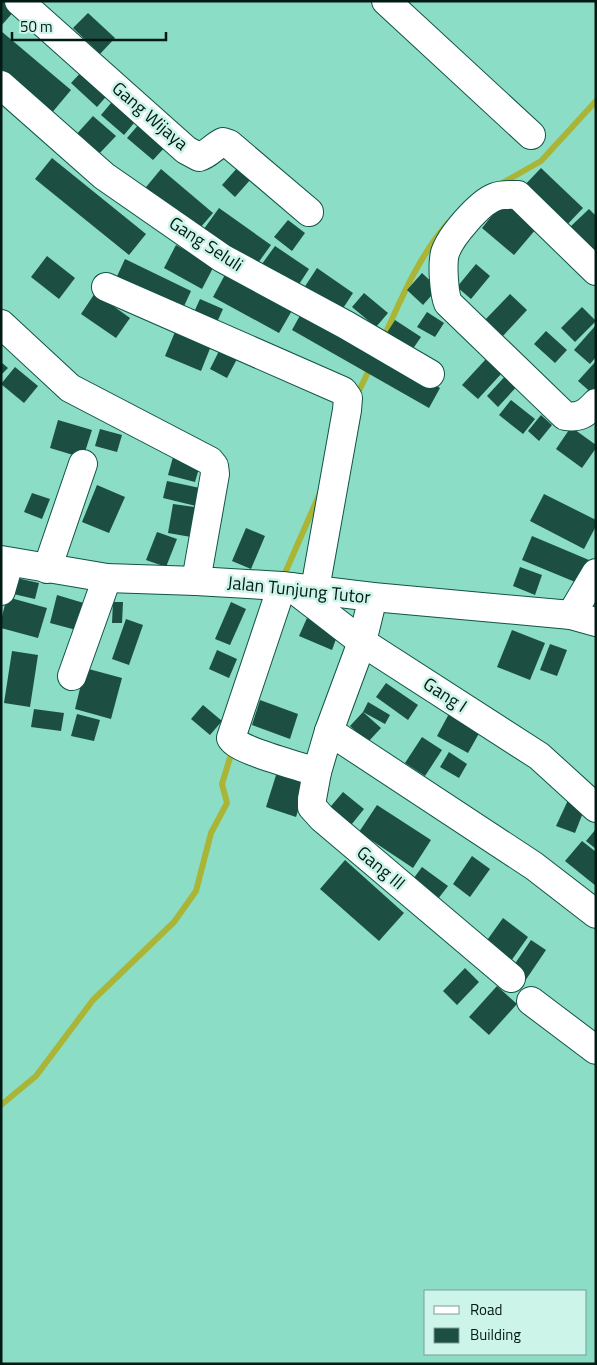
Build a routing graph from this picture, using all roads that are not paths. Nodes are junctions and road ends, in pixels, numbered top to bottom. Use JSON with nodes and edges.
{"nodes":[{"id":1,"x":19,"y":1,"type":"edge"},
{"id":2,"x":386,"y":1,"type":"edge"},
{"id":3,"x":1,"y":85,"type":"edge"},
{"id":4,"x":531,"y":135,"type":"dead end"},
{"id":5,"x":309,"y":212,"type":"dead end"},
{"id":6,"x":596,"y":271,"type":"edge"},
{"id":7,"x":106,"y":287,"type":"dead end"},
{"id":8,"x":1,"y":324,"type":"edge"},
{"id":9,"x":430,"y":374,"type":"dead end"},
{"id":10,"x":596,"y":403,"type":"edge"},
{"id":11,"x":84,"y":464,"type":"dead end"},
{"id":12,"x":5,"y":562,"type":"edge"},
{"id":13,"x":47,"y":569,"type":"junction"},
{"id":14,"x":596,"y":573,"type":"edge"},
{"id":15,"x":107,"y":578,"type":"junction"},
{"id":16,"x":196,"y":581,"type":"junction"},
{"id":17,"x":296,"y":587,"type":"junction"},
{"id":18,"x":1,"y":592,"type":"edge"},
{"id":19,"x":373,"y":597,"type":"junction"},
{"id":20,"x":583,"y":619,"type":"edge"},
{"id":21,"x":362,"y":642,"type":"junction"},
{"id":22,"x":72,"y":676,"type":"dead end"},
{"id":23,"x":329,"y":731,"type":"junction"},
{"id":24,"x":317,"y":772,"type":"junction"},
{"id":25,"x":596,"y":808,"type":"edge"},
{"id":26,"x":596,"y":914,"type":"edge"},
{"id":27,"x":510,"y":978,"type":"dead end"},
{"id":28,"x":531,"y":1001,"type":"dead end"},
{"id":29,"x":596,"y":1050,"type":"edge"}],
"edges":[{"from":1,"to":5,"type":"street","name":"Gang Wijaya"},
{"from":2,"to":4,"type":"street"},
{"from":3,"to":9,"type":"street","name":"Gang Seluli"},
{"from":6,"to":10,"type":"street"},
{"from":7,"to":17,"type":"street"},
{"from":8,"to":16,"type":"street"},
{"from":11,"to":13,"type":"street"},
{"from":12,"to":13,"type":"street","name":"Jalan Tunjung Tutor"},
{"from":12,"to":18,"type":"street"},
{"from":13,"to":15,"type":"street","name":"Jalan Tunjung Tutor"},
{"from":14,"to":20,"type":"street"},
{"from":15,"to":16,"type":"street","name":"Jalan Tunjung Tutor"},
{"from":15,"to":22,"type":"street"},
{"from":16,"to":17,"type":"street","name":"Jalan Tunjung Tutor"},
{"from":17,"to":19,"type":"street","name":"Jalan Tunjung Tutor"},
{"from":17,"to":21,"type":"street","name":"Gang I"},
{"from":17,"to":24,"type":"street"},
{"from":19,"to":20,"type":"street","name":"Jalan Tunjung Tutor"},
{"from":19,"to":21,"type":"street","name":"Gang III"},
{"from":21,"to":23,"type":"street","name":"Gang III"},
{"from":21,"to":25,"type":"street","name":"Gang I"},
{"from":23,"to":24,"type":"street","name":"Gang III"},
{"from":23,"to":26,"type":"street"},
{"from":24,"to":27,"type":"street","name":"Gang III"},
{"from":28,"to":29,"type":"street"}]}
